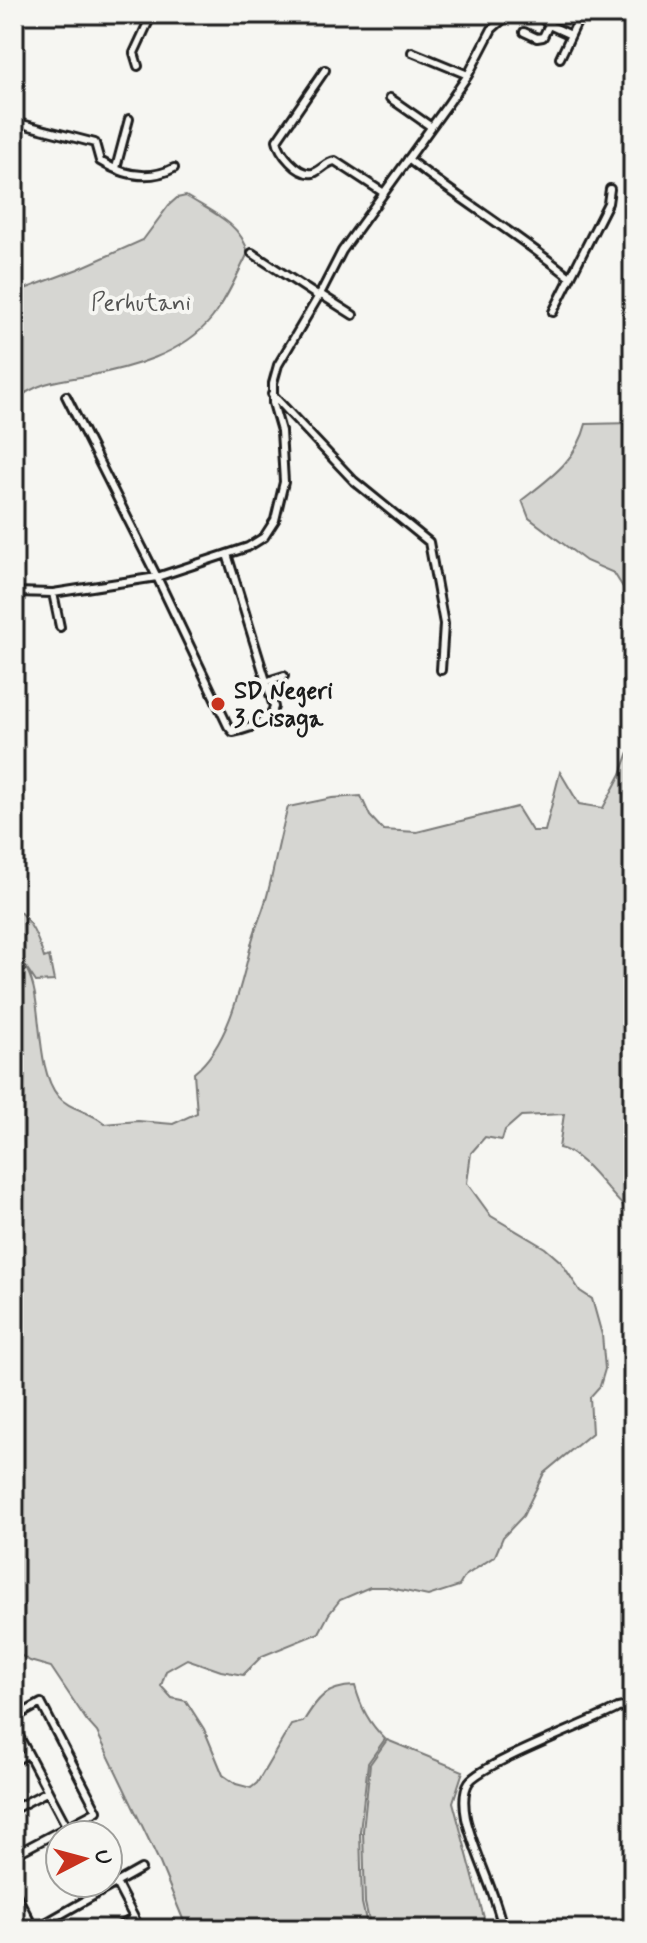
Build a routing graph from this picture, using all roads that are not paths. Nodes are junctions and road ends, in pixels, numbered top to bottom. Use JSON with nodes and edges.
{"nodes":[{"id":1,"x":152,"y":14,"type":"edge"},
{"id":2,"x":509,"y":14,"type":"edge"},
{"id":3,"x":538,"y":14,"type":"edge"},
{"id":4,"x":554,"y":14,"type":"edge"},
{"id":5,"x":581,"y":14,"type":"edge"},
{"id":6,"x":549,"y":25,"type":"junction"},
{"id":7,"x":524,"y":32,"type":"dead end"},
{"id":8,"x":571,"y":35,"type":"junction"},
{"id":9,"x":412,"y":52,"type":"dead end"},
{"id":10,"x":560,"y":58,"type":"dead end"},
{"id":11,"x":138,"y":66,"type":"dead end"},
{"id":12,"x":325,"y":70,"type":"dead end"},
{"id":13,"x":468,"y":75,"type":"junction"},
{"id":14,"x":390,"y":98,"type":"dead end"},
{"id":15,"x":129,"y":119,"type":"dead end"},
{"id":16,"x":14,"y":122,"type":"edge"},
{"id":17,"x":430,"y":126,"type":"junction"},
{"id":18,"x":408,"y":159,"type":"junction"},
{"id":19,"x":116,"y":168,"type":"junction"},
{"id":20,"x":174,"y":168,"type":"dead end"},
{"id":21,"x":610,"y":189,"type":"dead end"},
{"id":22,"x":384,"y":193,"type":"junction"},
{"id":23,"x":252,"y":253,"type":"dead end"},
{"id":24,"x":570,"y":277,"type":"junction"},
{"id":25,"x":320,"y":295,"type":"junction"},
{"id":26,"x":553,"y":312,"type":"dead end"},
{"id":27,"x":353,"y":315,"type":"dead end"},
{"id":28,"x":272,"y":394,"type":"junction"},
{"id":29,"x":66,"y":396,"type":"dead end"},
{"id":30,"x":227,"y":554,"type":"junction"},
{"id":31,"x":157,"y":577,"type":"junction"},
{"id":32,"x":14,"y":592,"type":"edge"},
{"id":33,"x":53,"y":593,"type":"junction"},
{"id":34,"x":60,"y":627,"type":"dead end"},
{"id":35,"x":441,"y":670,"type":"dead end"},
{"id":36,"x":284,"y":676,"type":"dead end"},
{"id":37,"x":268,"y":681,"type":"junction"},
{"id":38,"x":633,"y":1705,"type":"edge"},
{"id":39,"x":14,"y":1718,"type":"edge"},
{"id":40,"x":14,"y":1727,"type":"edge"},
{"id":41,"x":28,"y":1754,"type":"junction"},
{"id":42,"x":14,"y":1761,"type":"edge"},
{"id":43,"x":48,"y":1791,"type":"junction"},
{"id":44,"x":14,"y":1809,"type":"edge"},
{"id":45,"x":63,"y":1819,"type":"edge"},
{"id":46,"x":82,"y":1819,"type":"edge"},
{"id":47,"x":44,"y":1839,"type":"edge"},
{"id":48,"x":14,"y":1855,"type":"edge"},
{"id":49,"x":141,"y":1869,"type":"dead end"},
{"id":50,"x":124,"y":1879,"type":"edge"},
{"id":51,"x":14,"y":1890,"type":"edge"},
{"id":52,"x":88,"y":1899,"type":"edge"},
{"id":53,"x":124,"y":1899,"type":"edge"},
{"id":54,"x":134,"y":1918,"type":"junction"},
{"id":55,"x":35,"y":1929,"type":"edge"},
{"id":56,"x":115,"y":1929,"type":"edge"},
{"id":57,"x":140,"y":1929,"type":"edge"},
{"id":58,"x":503,"y":1929,"type":"edge"}],
"edges":[{"from":1,"to":11,"type":"street"},
{"from":2,"to":13,"type":"street"},
{"from":3,"to":6,"type":"street"},
{"from":4,"to":6,"type":"street"},
{"from":5,"to":8,"type":"street"},
{"from":6,"to":7,"type":"street"},
{"from":6,"to":8,"type":"street"},
{"from":8,"to":10,"type":"street"},
{"from":9,"to":13,"type":"street"},
{"from":12,"to":22,"type":"street"},
{"from":13,"to":17,"type":"street"},
{"from":14,"to":17,"type":"street"},
{"from":15,"to":19,"type":"street"},
{"from":16,"to":19,"type":"street"},
{"from":17,"to":18,"type":"street"},
{"from":18,"to":22,"type":"street"},
{"from":18,"to":24,"type":"street"},
{"from":19,"to":20,"type":"street"},
{"from":21,"to":24,"type":"street"},
{"from":22,"to":25,"type":"street"},
{"from":23,"to":25,"type":"street"},
{"from":24,"to":26,"type":"street"},
{"from":25,"to":27,"type":"street"},
{"from":25,"to":28,"type":"street"},
{"from":28,"to":30,"type":"street"},
{"from":28,"to":35,"type":"street"},
{"from":29,"to":31,"type":"street"},
{"from":30,"to":31,"type":"street"},
{"from":30,"to":37,"type":"street"},
{"from":31,"to":33,"type":"street"},
{"from":31,"to":37,"type":"street"},
{"from":32,"to":33,"type":"street"},
{"from":33,"to":34,"type":"street"},
{"from":36,"to":37,"type":"street"},
{"from":38,"to":58,"type":"street"},
{"from":39,"to":46,"type":"street"},
{"from":40,"to":41,"type":"street"},
{"from":41,"to":42,"type":"street"},
{"from":41,"to":43,"type":"street"},
{"from":43,"to":44,"type":"street"},
{"from":43,"to":45,"type":"street"},
{"from":47,"to":48,"type":"street"},
{"from":49,"to":50,"type":"street"},
{"from":51,"to":55,"type":"street"},
{"from":52,"to":55,"type":"street"},
{"from":53,"to":54,"type":"street"},
{"from":54,"to":56,"type":"street"},
{"from":54,"to":57,"type":"street"}]}
